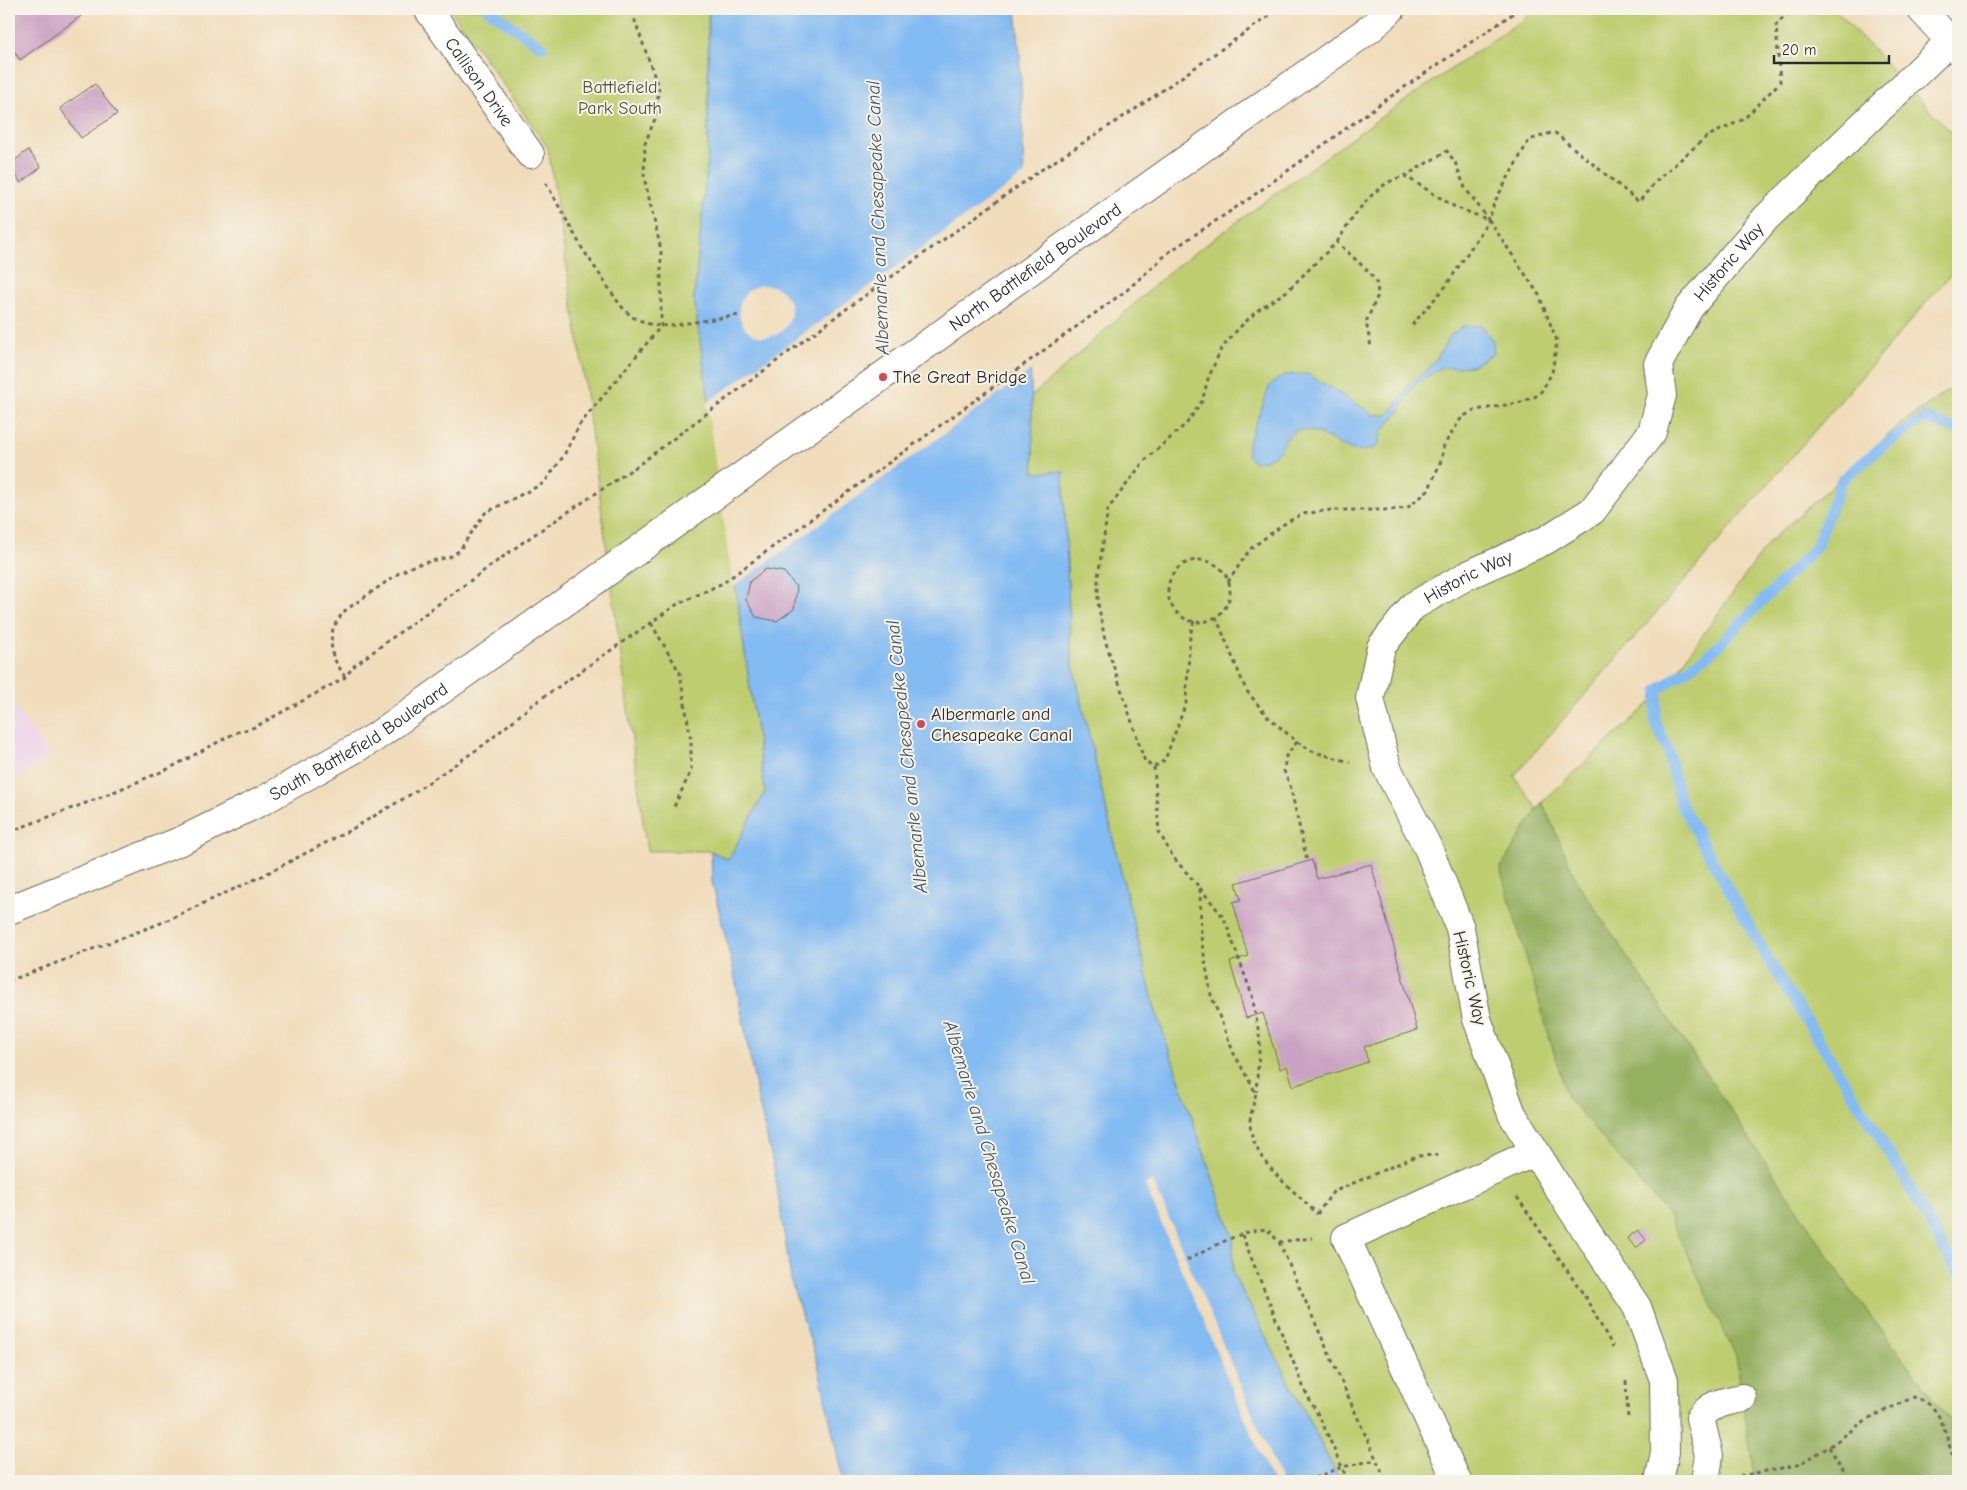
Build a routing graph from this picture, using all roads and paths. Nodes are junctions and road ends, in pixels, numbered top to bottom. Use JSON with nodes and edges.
{"nodes":[{"id":1,"x":428,"y":9,"type":"edge"},
{"id":2,"x":633,"y":9,"type":"edge"},
{"id":3,"x":1279,"y":9,"type":"edge"},
{"id":4,"x":1391,"y":9,"type":"edge"},
{"id":5,"x":1520,"y":9,"type":"edge"},
{"id":6,"x":1792,"y":9,"type":"edge"},
{"id":7,"x":1921,"y":9,"type":"edge"},
{"id":8,"x":1954,"y":46,"type":"edge"},
{"id":9,"x":530,"y":154,"type":"joint"},
{"id":10,"x":1404,"y":176,"type":"junction"},
{"id":11,"x":1489,"y":220,"type":"junction"},
{"id":12,"x":1337,"y":242,"type":"junction"},
{"id":13,"x":739,"y":315,"type":"dead end"},
{"id":14,"x":1412,"y":325,"type":"dead end"},
{"id":15,"x":661,"y":326,"type":"junction"},
{"id":16,"x":1371,"y":347,"type":"dead end"},
{"id":17,"x":678,"y":522,"type":"joint"},
{"id":18,"x":1228,"y":582,"type":"junction"},
{"id":19,"x":1216,"y":616,"type":"junction"},
{"id":20,"x":1194,"y":621,"type":"junction"},
{"id":21,"x":651,"y":623,"type":"junction"},
{"id":22,"x":345,"y":677,"type":"junction"},
{"id":23,"x":1297,"y":742,"type":"junction"},
{"id":24,"x":1356,"y":763,"type":"dead end"},
{"id":25,"x":1154,"y":767,"type":"junction"},
{"id":26,"x":673,"y":809,"type":"dead end"},
{"id":27,"x":9,"y":832,"type":"edge"},
{"id":28,"x":1307,"y":862,"type":"dead end"},
{"id":29,"x":1200,"y":888,"type":"junction"},
{"id":30,"x":9,"y":910,"type":"edge"},
{"id":31,"x":9,"y":981,"type":"edge"},
{"id":32,"x":1256,"y":1094,"type":"junction"},
{"id":33,"x":1536,"y":1152,"type":"junction"},
{"id":34,"x":1416,"y":1156,"type":"dead end"},
{"id":35,"x":1317,"y":1214,"type":"junction"},
{"id":36,"x":1316,"y":1222,"type":"dead end"},
{"id":37,"x":1315,"y":1230,"type":"dead end"},
{"id":38,"x":1242,"y":1235,"type":"junction"},
{"id":39,"x":1279,"y":1242,"type":"junction"},
{"id":40,"x":1187,"y":1260,"type":"dead end"},
{"id":41,"x":1742,"y":1398,"type":"dead end"},
{"id":42,"x":1829,"y":1447,"type":"junction"},
{"id":43,"x":1376,"y":1460,"type":"junction"},
{"id":44,"x":1342,"y":1467,"type":"junction"},
{"id":45,"x":1958,"y":1467,"type":"edge"},
{"id":46,"x":1733,"y":1477,"type":"dead end"},
{"id":47,"x":1308,"y":1481,"type":"edge"},
{"id":48,"x":1348,"y":1481,"type":"edge"},
{"id":49,"x":1386,"y":1481,"type":"edge"},
{"id":50,"x":1457,"y":1481,"type":"edge"},
{"id":51,"x":1660,"y":1481,"type":"edge"},
{"id":52,"x":1705,"y":1481,"type":"edge"},
{"id":53,"x":1850,"y":1481,"type":"edge"}],
"edges":[{"from":1,"to":9,"type":"street","name":"Callison Drive"},
{"from":2,"to":15,"type":"path"},
{"from":3,"to":22,"type":"path"},
{"from":4,"to":17,"type":"street","name":"North Battlefield Boulevard"},
{"from":5,"to":21,"type":"path"},
{"from":6,"to":11,"type":"path"},
{"from":7,"to":8,"type":"street"},
{"from":8,"to":33,"type":"street","name":"Historic Way"},
{"from":9,"to":15,"type":"path"},
{"from":10,"to":11,"type":"path"},
{"from":10,"to":11,"type":"path"},
{"from":10,"to":12,"type":"path"},
{"from":11,"to":14,"type":"path"},
{"from":11,"to":18,"type":"path"},
{"from":12,"to":16,"type":"path"},
{"from":12,"to":25,"type":"path"},
{"from":13,"to":15,"type":"path"},
{"from":15,"to":22,"type":"path"},
{"from":17,"to":30,"type":"street","name":"South Battlefield Boulevard"},
{"from":18,"to":19,"type":"path"},
{"from":18,"to":20,"type":"path"},
{"from":19,"to":20,"type":"path"},
{"from":19,"to":23,"type":"path"},
{"from":20,"to":25,"type":"path"},
{"from":21,"to":26,"type":"path"},
{"from":21,"to":31,"type":"path"},
{"from":22,"to":27,"type":"path"},
{"from":23,"to":24,"type":"path"},
{"from":23,"to":28,"type":"path"},
{"from":25,"to":29,"type":"path"},
{"from":29,"to":32,"type":"path"},
{"from":29,"to":32,"type":"path"},
{"from":32,"to":35,"type":"path"},
{"from":33,"to":50,"type":"street"},
{"from":33,"to":51,"type":"street","name":"Historic Way"},
{"from":34,"to":35,"type":"path"},
{"from":35,"to":36,"type":"path"},
{"from":37,"to":39,"type":"path"},
{"from":38,"to":39,"type":"path"},
{"from":38,"to":40,"type":"path"},
{"from":38,"to":44,"type":"path"},
{"from":39,"to":43,"type":"path"},
{"from":41,"to":52,"type":"street"},
{"from":42,"to":45,"type":"path"},
{"from":42,"to":46,"type":"path"},
{"from":42,"to":53,"type":"path"},
{"from":43,"to":44,"type":"path"},
{"from":43,"to":49,"type":"path"},
{"from":44,"to":47,"type":"path"},
{"from":44,"to":48,"type":"path"}]}
